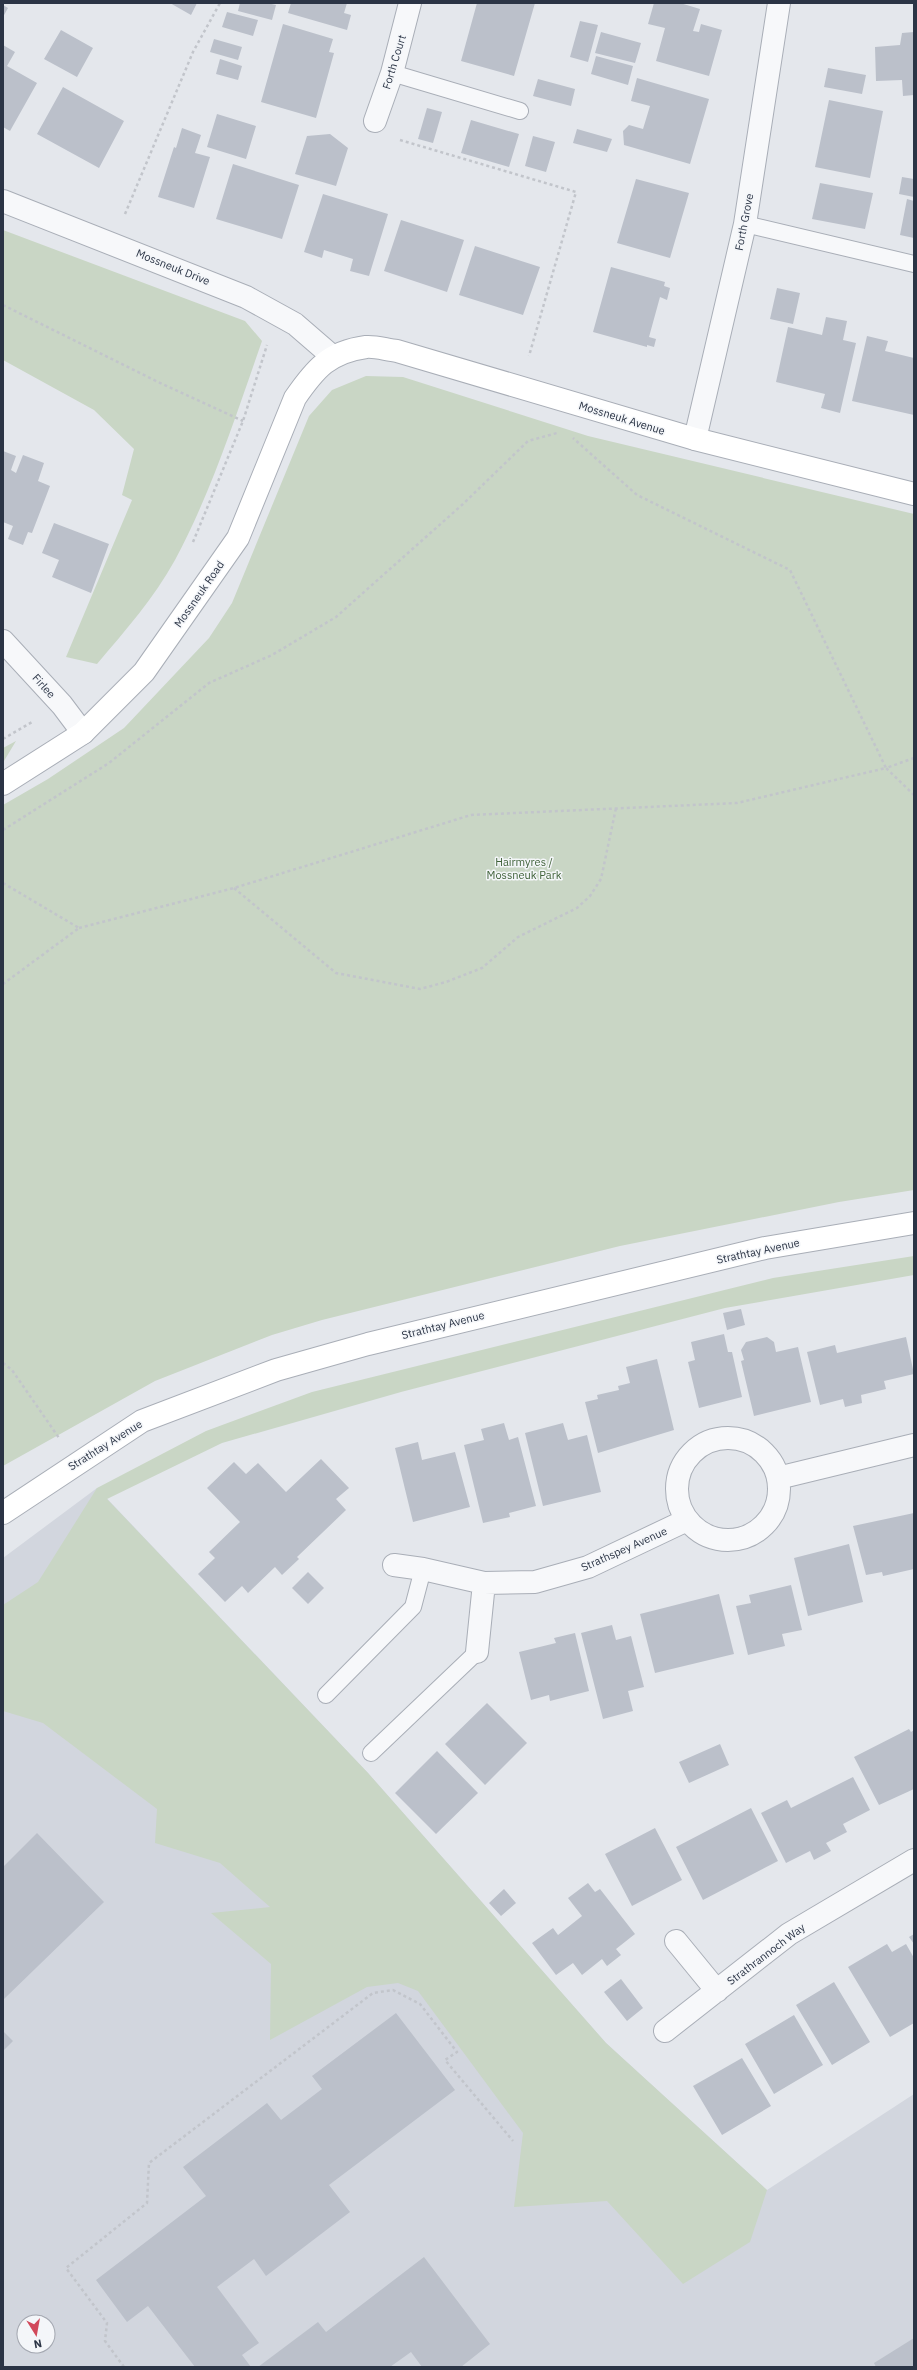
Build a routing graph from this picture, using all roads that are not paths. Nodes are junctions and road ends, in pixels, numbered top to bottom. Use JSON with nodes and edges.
{"nodes":[{"id":1,"x":410,"y":3,"type":"edge"},
{"id":2,"x":780,"y":3,"type":"edge"},
{"id":3,"x":392,"y":73,"type":"junction"},
{"id":4,"x":520,"y":111,"type":"dead end"},
{"id":5,"x":375,"y":121,"type":"road end"},
{"id":6,"x":3,"y":201,"type":"edge"},
{"id":7,"x":745,"y":224,"type":"junction"},
{"id":8,"x":914,"y":264,"type":"edge"},
{"id":9,"x":332,"y":356,"type":"junction"},
{"id":10,"x":695,"y":439,"type":"junction"},
{"id":11,"x":914,"y":494,"type":"edge"},
{"id":12,"x":3,"y":641,"type":"edge"},
{"id":13,"x":83,"y":733,"type":"junction"},
{"id":14,"x":3,"y":784,"type":"edge"},
{"id":15,"x":914,"y":1222,"type":"edge"},
{"id":16,"x":914,"y":1444,"type":"edge"},
{"id":17,"x":778,"y":1478,"type":"junction"},
{"id":18,"x":3,"y":1513,"type":"edge"},
{"id":19,"x":687,"y":1520,"type":"junction"},
{"id":20,"x":394,"y":1565,"type":"dead end"},
{"id":21,"x":423,"y":1569,"type":"junction"},
{"id":22,"x":484,"y":1584,"type":"junction"},
{"id":23,"x":477,"y":1652,"type":"joint"},
{"id":24,"x":326,"y":1694,"type":"dead end"},
{"id":25,"x":372,"y":1753,"type":"dead end"},
{"id":26,"x":914,"y":1860,"type":"edge"},
{"id":27,"x":676,"y":1941,"type":"dead end"},
{"id":28,"x":717,"y":1991,"type":"junction"},
{"id":29,"x":664,"y":2031,"type":"dead end"}],
"edges":[{"from":1,"to":3,"type":"street","name":"Forth Court"},
{"from":2,"to":7,"type":"street","name":"Forth Grove"},
{"from":3,"to":4,"type":"lane"},
{"from":3,"to":5,"type":"street","name":"Forth Court"},
{"from":6,"to":9,"type":"street","name":"Mossneuk Drive"},
{"from":7,"to":8,"type":"lane"},
{"from":7,"to":10,"type":"street","name":"Forth Grove"},
{"from":9,"to":10,"type":"street","name":"Mossneuk Avenue"},
{"from":9,"to":13,"type":"street","name":"Mossneuk Road"},
{"from":10,"to":11,"type":"street","name":"Mossneuk Avenue"},
{"from":12,"to":13,"type":"street","name":"Firlee"},
{"from":13,"to":14,"type":"street","name":"Mossneuk Road"},
{"from":15,"to":18,"type":"street","name":"Strathtay Avenue"},
{"from":16,"to":17,"type":"street"},
{"from":17,"to":19,"type":"street"},
{"from":17,"to":19,"type":"street"},
{"from":19,"to":22,"type":"street","name":"Strathspey Avenue"},
{"from":20,"to":21,"type":"street","name":"Strathspey Avenue"},
{"from":21,"to":22,"type":"street","name":"Strathspey Avenue"},
{"from":21,"to":24,"type":"lane"},
{"from":22,"to":23,"type":"street"},
{"from":23,"to":25,"type":"lane"},
{"from":26,"to":28,"type":"street","name":"Strathrannoch Way"},
{"from":27,"to":28,"type":"street"},
{"from":28,"to":29,"type":"street","name":"Strathrannoch Way"}]}
